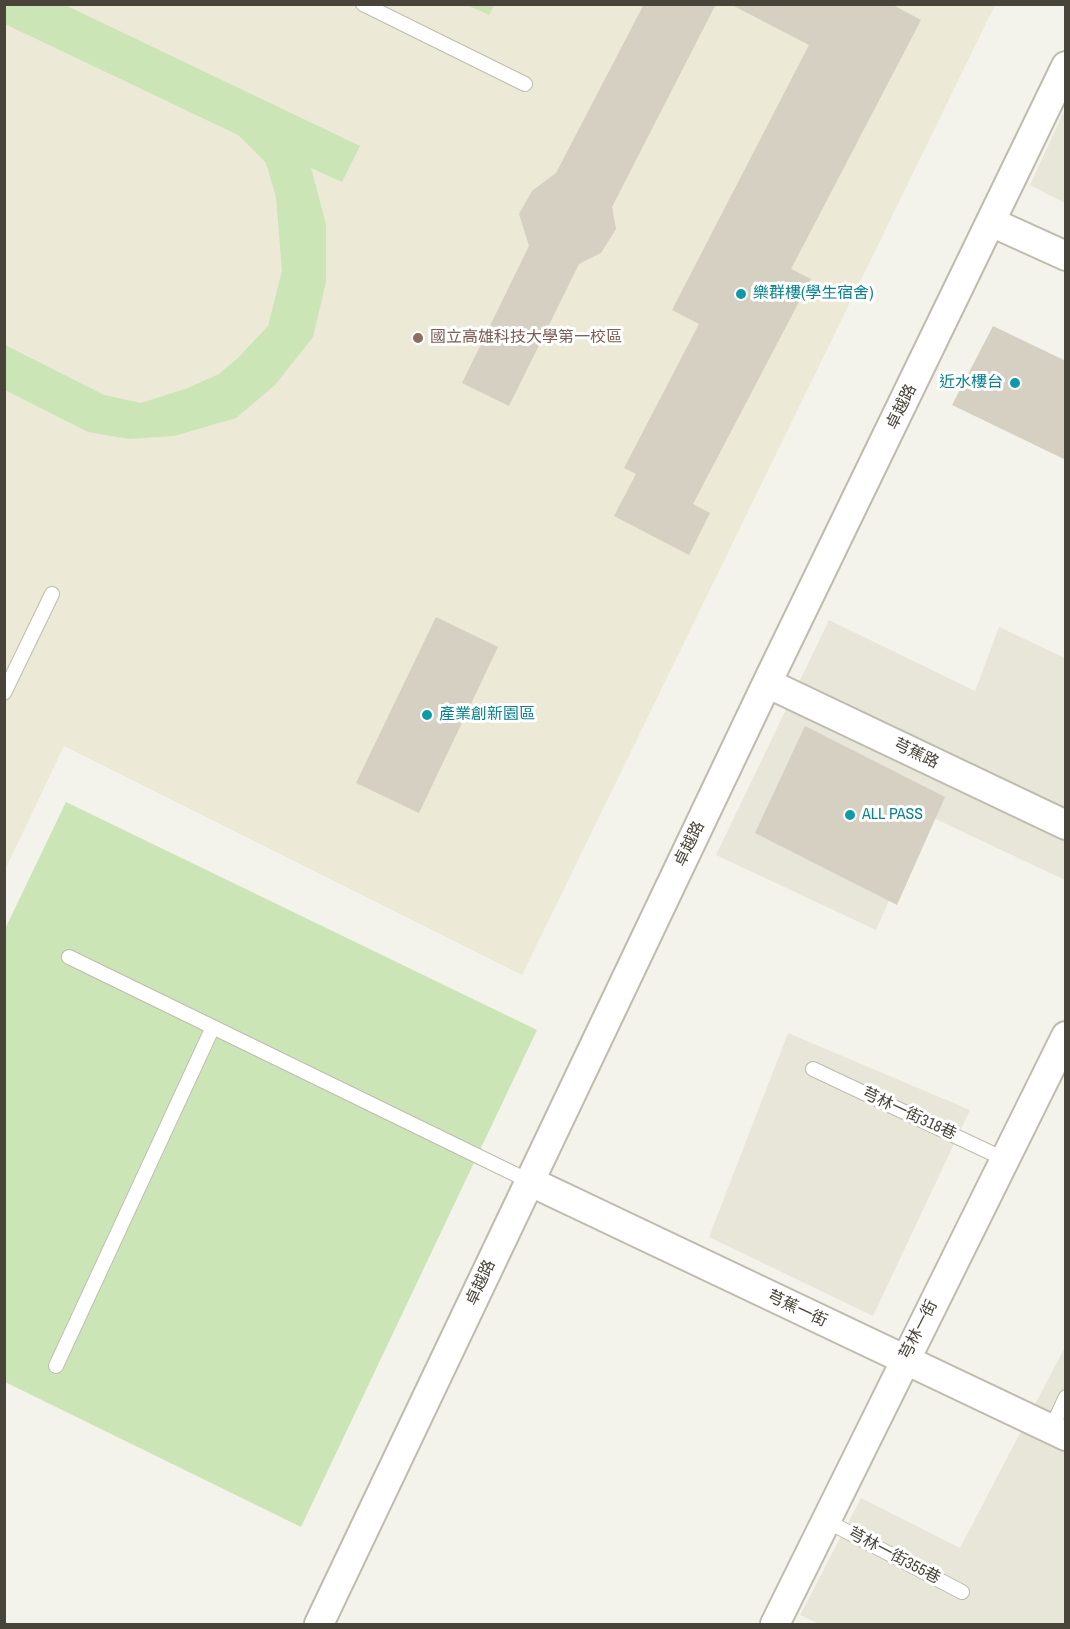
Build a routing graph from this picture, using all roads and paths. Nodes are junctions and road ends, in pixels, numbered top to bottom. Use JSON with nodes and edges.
{"nodes":[{"id":1,"x":363,"y":4,"type":"edge"},
{"id":2,"x":1065,"y":66,"type":"edge"},
{"id":3,"x":525,"y":84,"type":"dead end"},
{"id":4,"x":991,"y":222,"type":"junction"},
{"id":5,"x":1065,"y":256,"type":"edge"},
{"id":6,"x":52,"y":594,"type":"dead end"},
{"id":7,"x":767,"y":683,"type":"junction"},
{"id":8,"x":4,"y":693,"type":"edge"},
{"id":9,"x":1065,"y":825,"type":"edge"},
{"id":10,"x":69,"y":957,"type":"dead end"},
{"id":11,"x":213,"y":1027,"type":"junction"},
{"id":12,"x":1065,"y":1036,"type":"edge"},
{"id":13,"x":813,"y":1068,"type":"dead end"},
{"id":14,"x":1004,"y":1159,"type":"junction"},
{"id":15,"x":529,"y":1181,"type":"junction"},
{"id":16,"x":904,"y":1360,"type":"junction"},
{"id":17,"x":56,"y":1366,"type":"dead end"},
{"id":18,"x":1065,"y":1397,"type":"edge"},
{"id":19,"x":1058,"y":1432,"type":"edge"},
{"id":20,"x":825,"y":1521,"type":"junction"},
{"id":21,"x":962,"y":1592,"type":"dead end"},
{"id":22,"x":319,"y":1624,"type":"edge"},
{"id":23,"x":775,"y":1624,"type":"edge"}],
"edges":[{"from":1,"to":3,"type":"lane"},
{"from":2,"to":4,"type":"street","name":"卓越路"},
{"from":4,"to":5,"type":"street"},
{"from":4,"to":7,"type":"street","name":"卓越路"},
{"from":6,"to":8,"type":"lane"},
{"from":7,"to":9,"type":"street","name":"芎蕉路"},
{"from":7,"to":15,"type":"street","name":"卓越路"},
{"from":10,"to":11,"type":"lane"},
{"from":11,"to":15,"type":"lane"},
{"from":11,"to":17,"type":"lane"},
{"from":12,"to":14,"type":"street","name":"芎林一街"},
{"from":13,"to":14,"type":"lane","name":"芎林一街318巷"},
{"from":14,"to":16,"type":"street","name":"芎林一街"},
{"from":15,"to":16,"type":"street","name":"芎蕉一街"},
{"from":15,"to":22,"type":"street","name":"卓越路"},
{"from":16,"to":19,"type":"street","name":"芎蕉一街"},
{"from":16,"to":20,"type":"street","name":"芎林一街"},
{"from":18,"to":19,"type":"lane"},
{"from":20,"to":21,"type":"lane","name":"芎林一街355巷"},
{"from":20,"to":23,"type":"street","name":"芎林一街"}]}
